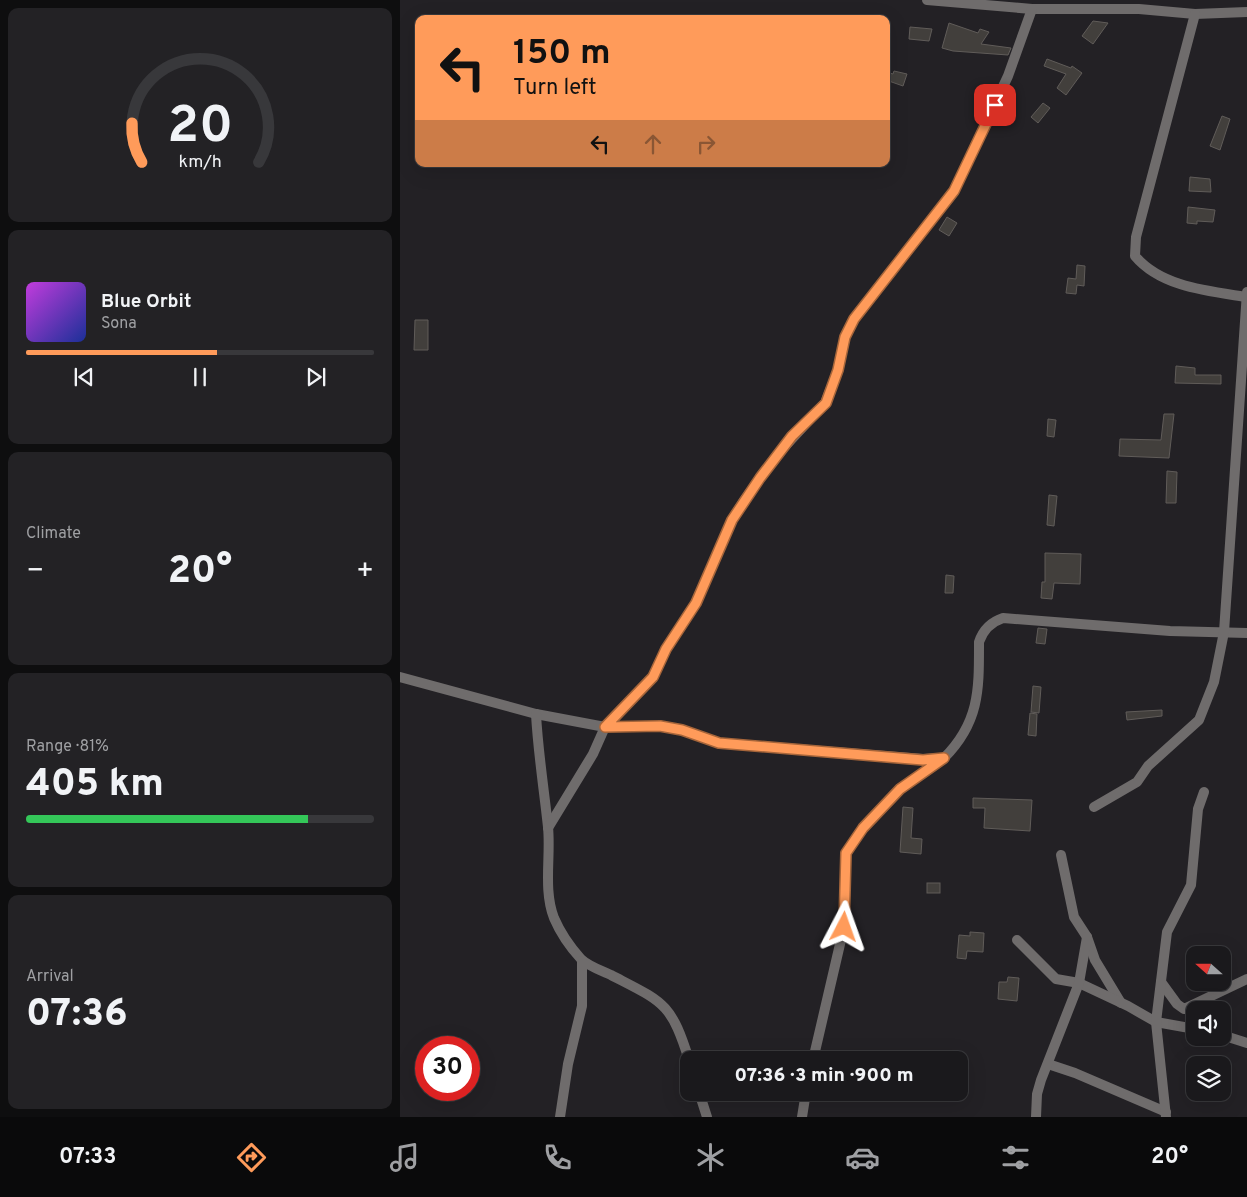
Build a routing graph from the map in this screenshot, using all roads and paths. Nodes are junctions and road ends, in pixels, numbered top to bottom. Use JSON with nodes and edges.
{"nodes":[{"id":1,"x":927,"y":0,"type":"edge"},
{"id":2,"x":1141,"y":4,"type":"edge"},
{"id":3,"x":1032,"y":9,"type":"junction"},
{"id":4,"x":1247,"y":12,"type":"edge"},
{"id":5,"x":1195,"y":14,"type":"junction"},
{"id":6,"x":1247,"y":294,"type":"edge"},
{"id":7,"x":1224,"y":632,"type":"junction"},
{"id":8,"x":1247,"y":633,"type":"edge"},
{"id":9,"x":400,"y":677,"type":"edge"},
{"id":10,"x":536,"y":714,"type":"junction"},
{"id":11,"x":605,"y":727,"type":"junction"},
{"id":12,"x":944,"y":758,"type":"junction"},
{"id":13,"x":1204,"y":792,"type":"dead end"},
{"id":14,"x":1094,"y":808,"type":"dead end"},
{"id":15,"x":548,"y":828,"type":"junction"},
{"id":16,"x":1061,"y":855,"type":"dead end"},
{"id":17,"x":1087,"y":937,"type":"junction"},
{"id":18,"x":1018,"y":940,"type":"dead end"},
{"id":19,"x":582,"y":961,"type":"junction"},
{"id":20,"x":1247,"y":979,"type":"edge"},
{"id":21,"x":1161,"y":982,"type":"junction"},
{"id":22,"x":1079,"y":983,"type":"junction"},
{"id":23,"x":1121,"y":1003,"type":"junction"},
{"id":24,"x":1156,"y":1022,"type":"junction"},
{"id":25,"x":1186,"y":1027,"type":"edge"},
{"id":26,"x":1231,"y":1038,"type":"edge"},
{"id":27,"x":1247,"y":1044,"type":"edge"},
{"id":28,"x":686,"y":1051,"type":"edge"},
{"id":29,"x":815,"y":1051,"type":"edge"},
{"id":30,"x":1048,"y":1064,"type":"junction"},
{"id":31,"x":702,"y":1101,"type":"edge"},
{"id":32,"x":805,"y":1101,"type":"edge"},
{"id":33,"x":1166,"y":1115,"type":"edge"},
{"id":34,"x":560,"y":1117,"type":"edge"},
{"id":35,"x":706,"y":1117,"type":"edge"},
{"id":36,"x":802,"y":1117,"type":"edge"},
{"id":37,"x":1036,"y":1117,"type":"edge"}],
"edges":[{"from":1,"to":3,"type":"street"},
{"from":2,"to":3,"type":"street"},
{"from":2,"to":5,"type":"street"},
{"from":3,"to":11,"type":"street"},
{"from":4,"to":5,"type":"street"},
{"from":5,"to":6,"type":"street"},
{"from":6,"to":7,"type":"street"},
{"from":7,"to":8,"type":"street"},
{"from":7,"to":12,"type":"street"},
{"from":7,"to":14,"type":"street"},
{"from":9,"to":10,"type":"street"},
{"from":10,"to":11,"type":"street"},
{"from":10,"to":15,"type":"street"},
{"from":11,"to":12,"type":"street"},
{"from":11,"to":15,"type":"street"},
{"from":12,"to":29,"type":"street"},
{"from":13,"to":21,"type":"street"},
{"from":15,"to":19,"type":"street"},
{"from":16,"to":17,"type":"street"},
{"from":17,"to":22,"type":"street"},
{"from":17,"to":23,"type":"street"},
{"from":18,"to":22,"type":"street"},
{"from":19,"to":28,"type":"street"},
{"from":19,"to":34,"type":"street"},
{"from":20,"to":21,"type":"street"},
{"from":21,"to":24,"type":"street"},
{"from":22,"to":23,"type":"street"},
{"from":22,"to":30,"type":"street"},
{"from":23,"to":24,"type":"street"},
{"from":24,"to":25,"type":"street"},
{"from":24,"to":33,"type":"street"},
{"from":26,"to":27,"type":"street"},
{"from":30,"to":33,"type":"street"},
{"from":30,"to":37,"type":"street"},
{"from":31,"to":35,"type":"street"},
{"from":32,"to":36,"type":"street"}]}
